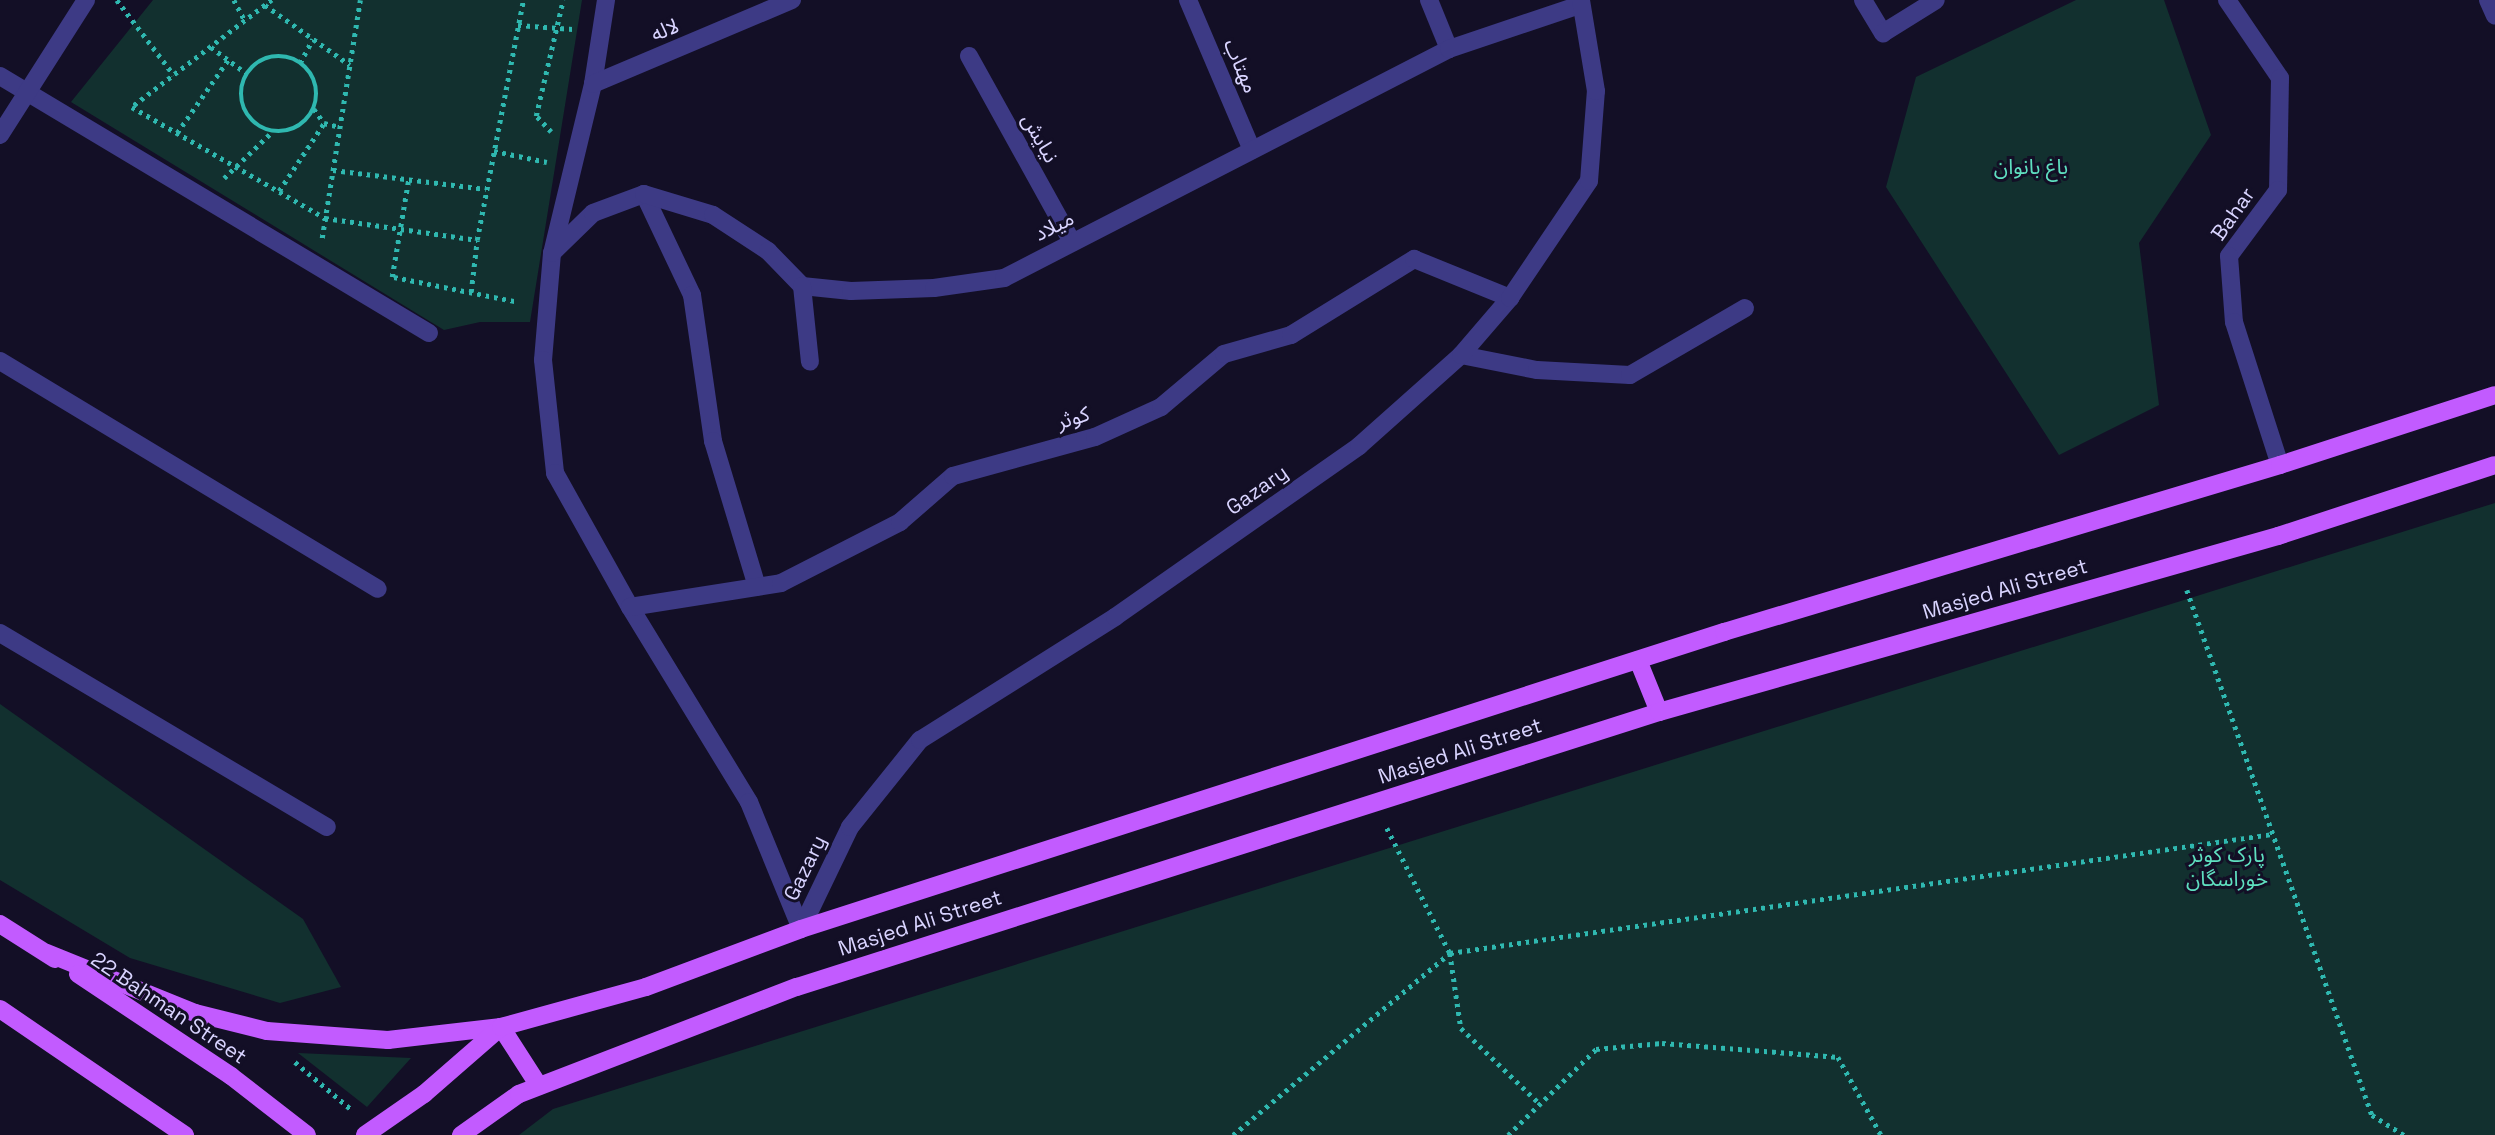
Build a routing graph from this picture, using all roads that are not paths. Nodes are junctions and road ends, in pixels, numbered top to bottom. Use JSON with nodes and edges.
{"nodes":[{"id":1,"x":86,"y":0,"type":"edge"},
{"id":2,"x":606,"y":0,"type":"edge"},
{"id":3,"x":792,"y":0,"type":"edge"},
{"id":4,"x":1188,"y":0,"type":"edge"},
{"id":5,"x":1429,"y":0,"type":"edge"},
{"id":6,"x":1863,"y":0,"type":"edge"},
{"id":7,"x":1936,"y":0,"type":"edge"},
{"id":8,"x":2227,"y":0,"type":"edge"},
{"id":9,"x":2488,"y":0,"type":"edge"},
{"id":10,"x":1581,"y":2,"type":"edge"},
{"id":11,"x":2495,"y":16,"type":"edge"},
{"id":12,"x":1449,"y":48,"type":"junction"},
{"id":13,"x":969,"y":56,"type":"dead end"},
{"id":14,"x":0,"y":76,"type":"edge"},
{"id":15,"x":593,"y":85,"type":"junction"},
{"id":16,"x":28,"y":93,"type":"junction"},
{"id":17,"x":0,"y":135,"type":"edge"},
{"id":18,"x":1252,"y":150,"type":"junction"},
{"id":19,"x":644,"y":194,"type":"junction"},
{"id":20,"x":1072,"y":242,"type":"junction"},
{"id":21,"x":552,"y":253,"type":"junction"},
{"id":22,"x":802,"y":286,"type":"junction"},
{"id":23,"x":1510,"y":298,"type":"junction"},
{"id":24,"x":1745,"y":308,"type":"dead end"},
{"id":25,"x":429,"y":333,"type":"dead end"},
{"id":26,"x":1461,"y":355,"type":"junction"},
{"id":27,"x":0,"y":361,"type":"edge"},
{"id":28,"x":810,"y":362,"type":"dead end"},
{"id":29,"x":2495,"y":395,"type":"edge"},
{"id":30,"x":2280,"y":465,"type":"junction"},
{"id":31,"x":2495,"y":465,"type":"edge"},
{"id":32,"x":757,"y":587,"type":"junction"},
{"id":33,"x":378,"y":589,"type":"dead end"},
{"id":34,"x":629,"y":607,"type":"junction"},
{"id":35,"x":0,"y":633,"type":"edge"},
{"id":36,"x":1638,"y":660,"type":"junction"},
{"id":37,"x":1659,"y":712,"type":"junction"},
{"id":38,"x":327,"y":827,"type":"dead end"},
{"id":39,"x":0,"y":924,"type":"edge"},
{"id":40,"x":801,"y":929,"type":"junction"},
{"id":41,"x":47,"y":953,"type":"junction"},
{"id":42,"x":0,"y":1009,"type":"edge"},
{"id":43,"x":501,"y":1027,"type":"junction"},
{"id":44,"x":539,"y":1086,"type":"junction"},
{"id":45,"x":370,"y":1132,"type":"edge"},
{"id":46,"x":185,"y":1135,"type":"edge"},
{"id":47,"x":307,"y":1135,"type":"edge"},
{"id":48,"x":461,"y":1135,"type":"edge"}],
"edges":[{"from":1,"to":16,"type":"street"},
{"from":2,"to":15,"type":"street"},
{"from":3,"to":15,"type":"street","name":"لاله"},
{"from":4,"to":18,"type":"street","name":"مهتاب"},
{"from":5,"to":12,"type":"street"},
{"from":6,"to":7,"type":"street"},
{"from":8,"to":30,"type":"street","name":"Bahar"},
{"from":9,"to":11,"type":"street"},
{"from":10,"to":12,"type":"street","name":"میلاد"},
{"from":10,"to":23,"type":"street","name":"Gazary"},
{"from":12,"to":18,"type":"street","name":"میلاد"},
{"from":13,"to":20,"type":"street","name":"نیایش"},
{"from":14,"to":16,"type":"street"},
{"from":15,"to":21,"type":"street"},
{"from":16,"to":17,"type":"street"},
{"from":16,"to":25,"type":"street"},
{"from":18,"to":20,"type":"street","name":"میلاد"},
{"from":19,"to":21,"type":"street"},
{"from":19,"to":22,"type":"street"},
{"from":19,"to":32,"type":"street"},
{"from":20,"to":22,"type":"street","name":"میلاد"},
{"from":21,"to":34,"type":"street"},
{"from":22,"to":28,"type":"street"},
{"from":23,"to":26,"type":"street","name":"Gazary"},
{"from":23,"to":32,"type":"street","name":"کوثر"},
{"from":24,"to":26,"type":"street"},
{"from":26,"to":40,"type":"street","name":"Gazary"},
{"from":27,"to":33,"type":"street"},
{"from":29,"to":30,"type":"main road","name":"Masjed Ali Street"},
{"from":30,"to":36,"type":"main road","name":"Masjed Ali Street"},
{"from":31,"to":37,"type":"main road","name":"Masjed Ali Street"},
{"from":32,"to":34,"type":"street","name":"کوثر"},
{"from":34,"to":40,"type":"street"},
{"from":35,"to":38,"type":"street"},
{"from":36,"to":37,"type":"main road"},
{"from":36,"to":40,"type":"main road","name":"Masjed Ali Street"},
{"from":37,"to":44,"type":"main road","name":"Masjed Ali Street"},
{"from":39,"to":41,"type":"main road","name":"22 Bahman Street"},
{"from":40,"to":43,"type":"main road","name":"Masjed Ali Street"},
{"from":41,"to":43,"type":"main road","name":"Masjed Ali Street"},
{"from":41,"to":47,"type":"main road","name":"22 Bahman Street"},
{"from":42,"to":46,"type":"main road"},
{"from":43,"to":44,"type":"main road"},
{"from":43,"to":45,"type":"main road"},
{"from":44,"to":48,"type":"main road","name":"Masjed Ali Street"}]}
